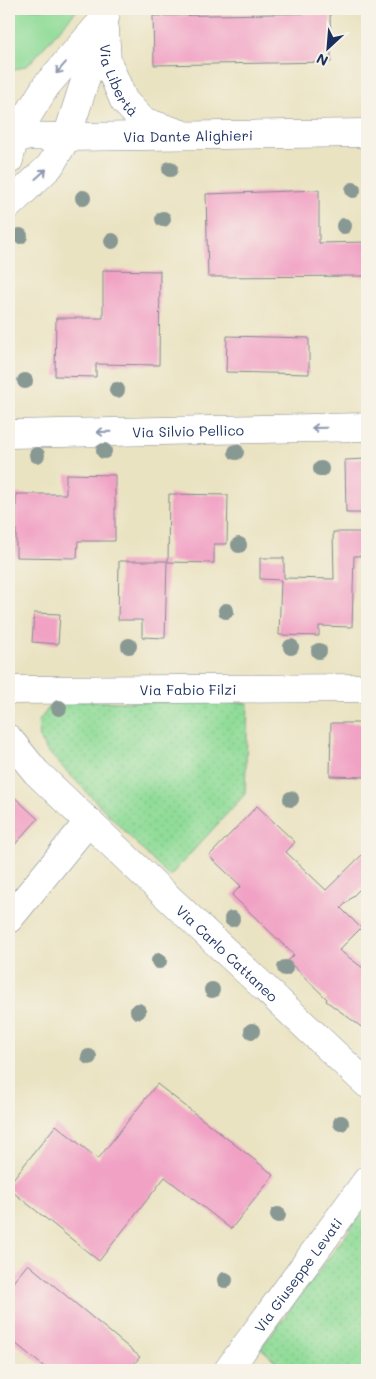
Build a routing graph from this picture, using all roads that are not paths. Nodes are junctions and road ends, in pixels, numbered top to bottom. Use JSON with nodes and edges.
{"nodes":[{"id":1,"x":108,"y":13,"type":"edge"},
{"id":2,"x":367,"y":134,"type":"edge"},
{"id":3,"x":187,"y":136,"type":"junction"},
{"id":4,"x":67,"y":137,"type":"junction"},
{"id":5,"x":11,"y":144,"type":"edge"},
{"id":6,"x":9,"y":205,"type":"edge"},
{"id":7,"x":367,"y":427,"type":"edge"},
{"id":8,"x":9,"y":434,"type":"edge"},
{"id":9,"x":367,"y":688,"type":"edge"},
{"id":10,"x":9,"y":690,"type":"edge"},
{"id":11,"x":9,"y":739,"type":"edge"},
{"id":12,"x":89,"y":821,"type":"junction"},
{"id":13,"x":9,"y":919,"type":"edge"},
{"id":14,"x":367,"y":1084,"type":"edge"},
{"id":15,"x":367,"y":1180,"type":"edge"},
{"id":16,"x":228,"y":1370,"type":"edge"}],
"edges":[{"from":1,"to":3,"type":"street","name":"Via Libertà"},
{"from":1,"to":4,"type":"street","name":"Via Libertà"},
{"from":1,"to":5,"type":"street","name":"Via Libertà","one_way":true},
{"from":2,"to":3,"type":"street","name":"Via Dante Alighieri"},
{"from":3,"to":4,"type":"street","name":"Via Dante Alighieri"},
{"from":4,"to":5,"type":"street","name":"Via Dante Alighieri"},
{"from":6,"to":4,"type":"street","name":"Via Libertà","one_way":true},
{"from":7,"to":8,"type":"street","name":"Via Silvio Pellico","one_way":true},
{"from":9,"to":10,"type":"street","name":"Via Fabio Filzi"},
{"from":11,"to":12,"type":"street","name":"Via Carlo Cattaneo"},
{"from":12,"to":13,"type":"street"},
{"from":12,"to":14,"type":"street","name":"Via Carlo Cattaneo"},
{"from":15,"to":16,"type":"street","name":"Via Giuseppe Levati"}]}
